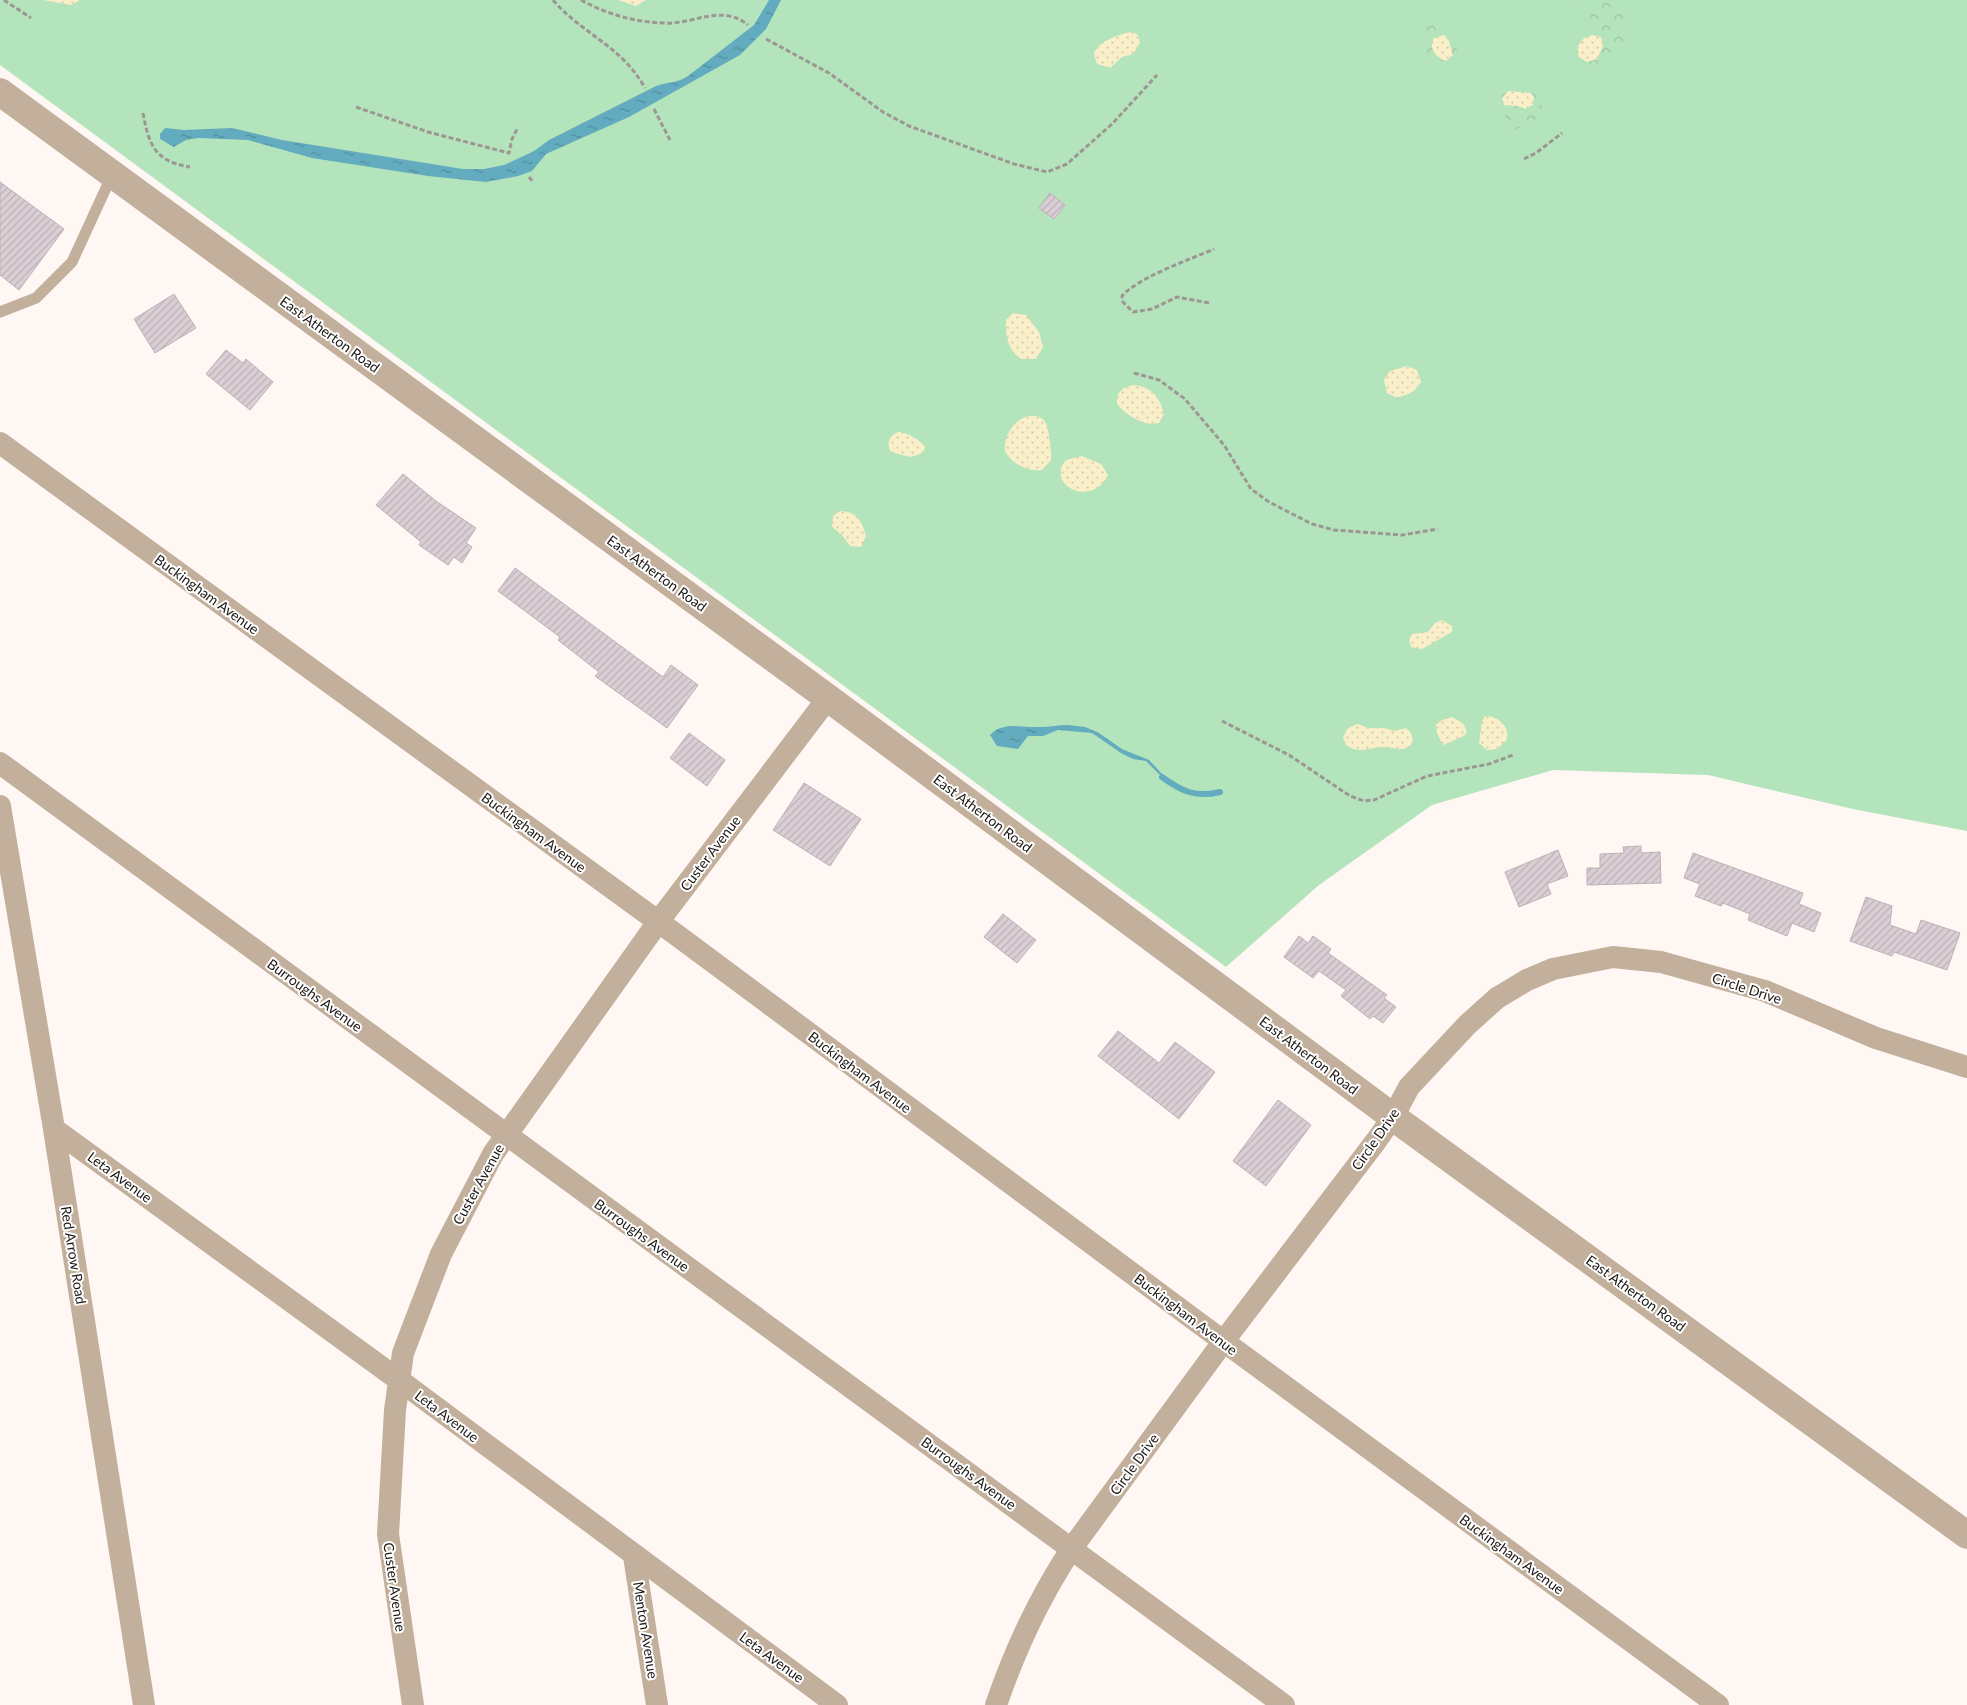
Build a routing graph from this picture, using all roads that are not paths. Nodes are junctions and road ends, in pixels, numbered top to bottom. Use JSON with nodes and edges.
{"nodes":[{"id":1,"x":0,"y":92,"type":"edge"},
{"id":2,"x":112,"y":175,"type":"junction"},
{"id":3,"x":0,"y":312,"type":"edge"},
{"id":4,"x":0,"y":443,"type":"edge"},
{"id":5,"x":828,"y":698,"type":"junction"},
{"id":6,"x":0,"y":763,"type":"edge"},
{"id":7,"x":0,"y":806,"type":"edge"},
{"id":8,"x":658,"y":922,"type":"junction"},
{"id":9,"x":1967,"y":1067,"type":"edge"},
{"id":10,"x":1393,"y":1117,"type":"junction"},
{"id":11,"x":54,"y":1129,"type":"junction"},
{"id":12,"x":506,"y":1136,"type":"junction"},
{"id":13,"x":1223,"y":1342,"type":"junction"},
{"id":14,"x":399,"y":1380,"type":"junction"},
{"id":15,"x":1967,"y":1535,"type":"edge"},
{"id":16,"x":1072,"y":1548,"type":"junction"},
{"id":17,"x":634,"y":1556,"type":"junction"},
{"id":18,"x":144,"y":1705,"type":"edge"},
{"id":19,"x":413,"y":1705,"type":"edge"},
{"id":20,"x":657,"y":1705,"type":"edge"},
{"id":21,"x":837,"y":1705,"type":"edge"},
{"id":22,"x":996,"y":1705,"type":"edge"},
{"id":23,"x":1284,"y":1705,"type":"edge"},
{"id":24,"x":1718,"y":1705,"type":"edge"}],
"edges":[{"from":1,"to":2,"type":"street","name":"East Atherton Road"},
{"from":2,"to":3,"type":"lane"},
{"from":2,"to":5,"type":"street","name":"East Atherton Road"},
{"from":4,"to":8,"type":"street","name":"Buckingham Avenue"},
{"from":5,"to":8,"type":"street","name":"Custer Avenue"},
{"from":5,"to":10,"type":"street","name":"East Atherton Road"},
{"from":6,"to":12,"type":"street","name":"Burroughs Avenue"},
{"from":7,"to":11,"type":"street","name":"Red Arrow Road"},
{"from":8,"to":12,"type":"street","name":"Custer Avenue"},
{"from":8,"to":13,"type":"street","name":"Buckingham Avenue"},
{"from":9,"to":10,"type":"street","name":"Circle Drive"},
{"from":10,"to":13,"type":"street","name":"Circle Drive"},
{"from":10,"to":15,"type":"street","name":"East Atherton Road"},
{"from":11,"to":14,"type":"street","name":"Leta Avenue"},
{"from":11,"to":18,"type":"street","name":"Red Arrow Road"},
{"from":12,"to":14,"type":"street","name":"Custer Avenue"},
{"from":12,"to":16,"type":"street","name":"Burroughs Avenue"},
{"from":13,"to":16,"type":"street","name":"Circle Drive"},
{"from":13,"to":24,"type":"street","name":"Buckingham Avenue"},
{"from":14,"to":17,"type":"street","name":"Leta Avenue"},
{"from":14,"to":19,"type":"street","name":"Custer Avenue"},
{"from":16,"to":22,"type":"street","name":"Circle Drive"},
{"from":16,"to":23,"type":"street","name":"Burroughs Avenue"},
{"from":17,"to":20,"type":"street","name":"Menton Avenue"},
{"from":17,"to":21,"type":"street","name":"Leta Avenue"}]}
